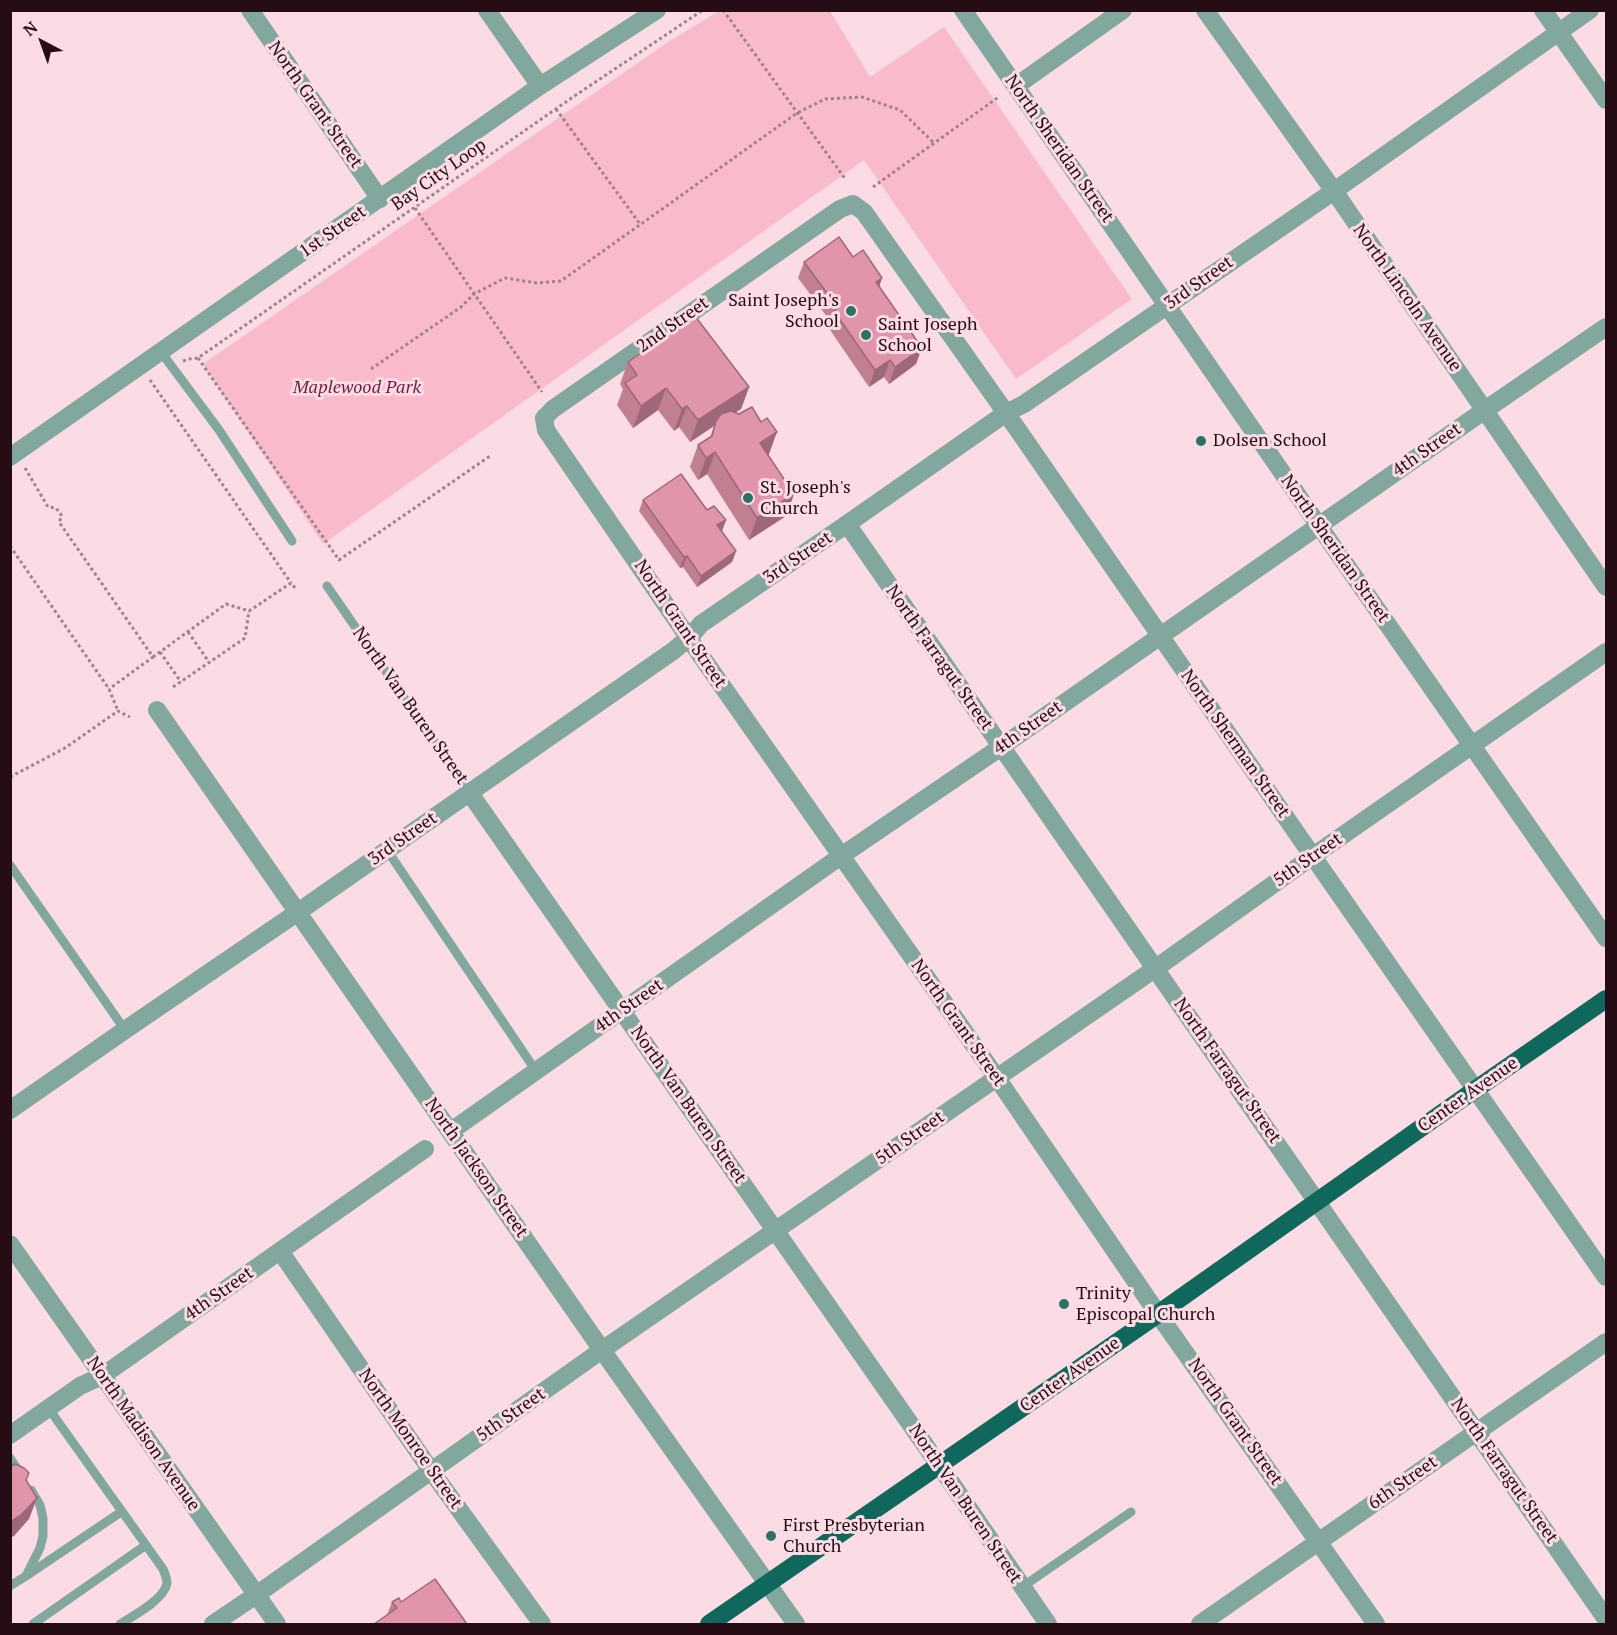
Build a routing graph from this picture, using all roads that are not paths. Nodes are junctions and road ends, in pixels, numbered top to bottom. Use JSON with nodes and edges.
{"nodes":[{"id":1,"x":250,"y":10,"type":"edge"},
{"id":2,"x":487,"y":10,"type":"edge"},
{"id":3,"x":657,"y":10,"type":"edge"},
{"id":4,"x":963,"y":10,"type":"edge"},
{"id":5,"x":1123,"y":10,"type":"edge"},
{"id":6,"x":1205,"y":10,"type":"edge"},
{"id":7,"x":1544,"y":10,"type":"edge"},
{"id":8,"x":1590,"y":10,"type":"edge"},
{"id":9,"x":1558,"y":32,"type":"junction"},
{"id":10,"x":540,"y":86,"type":"junction"},
{"id":11,"x":1016,"y":86,"type":"junction"},
{"id":12,"x":1606,"y":100,"type":"edge"},
{"id":13,"x":1334,"y":191,"type":"junction"},
{"id":14,"x":380,"y":199,"type":"junction"},
{"id":15,"x":864,"y":212,"type":"joint"},
{"id":16,"x":1167,"y":306,"type":"junction"},
{"id":17,"x":1606,"y":327,"type":"edge"},
{"id":18,"x":166,"y":359,"type":"junction"},
{"id":19,"x":1485,"y":410,"type":"junction"},
{"id":20,"x":1006,"y":413,"type":"junction"},
{"id":21,"x":544,"y":418,"type":"joint"},
{"id":22,"x":18,"y":462,"type":"edge"},
{"id":23,"x":847,"y":525,"type":"junction"},
{"id":24,"x":1319,"y":526,"type":"junction"},
{"id":25,"x":292,"y":541,"type":"dead end"},
{"id":26,"x":327,"y":586,"type":"dead end"},
{"id":27,"x":1606,"y":587,"type":"edge"},
{"id":28,"x":1160,"y":635,"type":"junction"},
{"id":29,"x":690,"y":637,"type":"junction"},
{"id":30,"x":1606,"y":652,"type":"edge"},
{"id":31,"x":157,"y":710,"type":"dead end"},
{"id":32,"x":1472,"y":746,"type":"junction"},
{"id":33,"x":1001,"y":747,"type":"junction"},
{"id":34,"x":470,"y":792,"type":"junction"},
{"id":35,"x":387,"y":850,"type":"junction"},
{"id":36,"x":841,"y":856,"type":"junction"},
{"id":37,"x":1313,"y":856,"type":"junction"},
{"id":38,"x":10,"y":865,"type":"edge"},
{"id":39,"x":298,"y":912,"type":"junction"},
{"id":40,"x":1606,"y":938,"type":"edge"},
{"id":41,"x":1156,"y":968,"type":"junction"},
{"id":42,"x":1606,"y":999,"type":"edge"},
{"id":43,"x":622,"y":1011,"type":"junction"},
{"id":44,"x":125,"y":1030,"type":"junction"},
{"id":45,"x":536,"y":1071,"type":"junction"},
{"id":46,"x":996,"y":1078,"type":"junction"},
{"id":47,"x":1476,"y":1089,"type":"junction"},
{"id":48,"x":10,"y":1110,"type":"edge"},
{"id":49,"x":451,"y":1131,"type":"junction"},
{"id":50,"x":425,"y":1149,"type":"dead end"},
{"id":51,"x":1317,"y":1202,"type":"junction"},
{"id":52,"x":776,"y":1231,"type":"junction"},
{"id":53,"x":10,"y":1244,"type":"edge"},
{"id":54,"x":280,"y":1251,"type":"junction"},
{"id":55,"x":1606,"y":1276,"type":"edge"},
{"id":56,"x":1158,"y":1314,"type":"junction"},
{"id":57,"x":1606,"y":1342,"type":"edge"},
{"id":58,"x":602,"y":1350,"type":"junction"},
{"id":59,"x":102,"y":1376,"type":"junction"},
{"id":60,"x":49,"y":1408,"type":"junction"},
{"id":61,"x":1476,"y":1431,"type":"junction"},
{"id":62,"x":10,"y":1436,"type":"edge"},
{"id":63,"x":10,"y":1458,"type":"edge"},
{"id":64,"x":939,"y":1465,"type":"junction"},
{"id":65,"x":432,"y":1472,"type":"junction"},
{"id":66,"x":121,"y":1512,"type":"junction"},
{"id":67,"x":1131,"y":1512,"type":"dead end"},
{"id":68,"x":1319,"y":1542,"type":"junction"},
{"id":69,"x":146,"y":1545,"type":"junction"},
{"id":70,"x":26,"y":1576,"type":"junction"},
{"id":71,"x":768,"y":1584,"type":"junction"},
{"id":72,"x":10,"y":1586,"type":"edge"},
{"id":73,"x":1022,"y":1587,"type":"junction"},
{"id":74,"x":256,"y":1595,"type":"junction"},
{"id":75,"x":1606,"y":1619,"type":"edge"},
{"id":76,"x":33,"y":1624,"type":"edge"},
{"id":77,"x":120,"y":1624,"type":"edge"},
{"id":78,"x":213,"y":1624,"type":"edge"},
{"id":79,"x":277,"y":1624,"type":"edge"},
{"id":80,"x":542,"y":1624,"type":"edge"},
{"id":81,"x":709,"y":1624,"type":"edge"},
{"id":82,"x":796,"y":1624,"type":"edge"},
{"id":83,"x":1048,"y":1624,"type":"edge"},
{"id":84,"x":1200,"y":1624,"type":"edge"},
{"id":85,"x":1376,"y":1624,"type":"edge"}],
"edges":[{"from":1,"to":14,"type":"street","name":"North Grant Street"},
{"from":2,"to":10,"type":"street"},
{"from":3,"to":10,"type":"street","name":"1st Street"},
{"from":4,"to":11,"type":"street","name":"North Sheridan Street"},
{"from":5,"to":11,"type":"street"},
{"from":6,"to":13,"type":"street","name":"North Lincoln Avenue"},
{"from":7,"to":9,"type":"street"},
{"from":8,"to":9,"type":"street","name":"3rd Street"},
{"from":9,"to":12,"type":"street"},
{"from":9,"to":13,"type":"street","name":"3rd Street"},
{"from":10,"to":14,"type":"street","name":"1st Street"},
{"from":11,"to":16,"type":"street","name":"North Sheridan Street"},
{"from":13,"to":16,"type":"street","name":"3rd Street"},
{"from":13,"to":19,"type":"street","name":"North Lincoln Avenue"},
{"from":14,"to":18,"type":"street","name":"1st Street"},
{"from":15,"to":20,"type":"street","name":"North Sherman Street"},
{"from":15,"to":21,"type":"street","name":"2nd Street"},
{"from":16,"to":20,"type":"street","name":"3rd Street"},
{"from":16,"to":24,"type":"street","name":"North Sheridan Street"},
{"from":17,"to":19,"type":"street","name":"4th Street"},
{"from":18,"to":22,"type":"street","name":"1st Street"},
{"from":18,"to":25,"type":"lane"},
{"from":19,"to":24,"type":"street","name":"4th Street"},
{"from":19,"to":27,"type":"street","name":"North Lincoln Avenue"},
{"from":20,"to":23,"type":"street","name":"3rd Street"},
{"from":20,"to":28,"type":"street","name":"North Sherman Street"},
{"from":21,"to":29,"type":"street","name":"North Grant Street"},
{"from":23,"to":29,"type":"street","name":"3rd Street"},
{"from":23,"to":33,"type":"street","name":"North Farragut Street"},
{"from":24,"to":28,"type":"street","name":"4th Street"},
{"from":24,"to":32,"type":"street","name":"North Sheridan Street"},
{"from":26,"to":34,"type":"lane","name":"North Van Buren Street"},
{"from":28,"to":33,"type":"street","name":"4th Street"},
{"from":28,"to":37,"type":"street","name":"North Sherman Street"},
{"from":29,"to":34,"type":"street","name":"3rd Street"},
{"from":29,"to":36,"type":"street","name":"North Grant Street"},
{"from":30,"to":32,"type":"street","name":"5th Street"},
{"from":31,"to":39,"type":"street","name":"North Jackson Street"},
{"from":32,"to":37,"type":"street","name":"5th Street"},
{"from":32,"to":40,"type":"street","name":"North Sheridan Street"},
{"from":33,"to":36,"type":"street","name":"4th Street"},
{"from":33,"to":41,"type":"street","name":"North Farragut Street"},
{"from":34,"to":35,"type":"street","name":"3rd Street"},
{"from":34,"to":43,"type":"street","name":"North Van Buren Street"},
{"from":35,"to":39,"type":"street","name":"3rd Street"},
{"from":35,"to":45,"type":"lane"},
{"from":36,"to":43,"type":"street","name":"4th Street"},
{"from":36,"to":46,"type":"street","name":"North Grant Street"},
{"from":37,"to":41,"type":"street","name":"5th Street"},
{"from":37,"to":47,"type":"street","name":"North Sherman Street"},
{"from":38,"to":44,"type":"lane"},
{"from":39,"to":44,"type":"street","name":"3rd Street"},
{"from":39,"to":49,"type":"street","name":"North Jackson Street"},
{"from":41,"to":46,"type":"street","name":"5th Street"},
{"from":41,"to":51,"type":"street","name":"North Farragut Street"},
{"from":42,"to":47,"type":"highway","name":"Center Avenue"},
{"from":43,"to":45,"type":"street","name":"4th Street"},
{"from":43,"to":52,"type":"street","name":"North Van Buren Street"},
{"from":44,"to":48,"type":"street","name":"3rd Street"},
{"from":45,"to":49,"type":"street","name":"4th Street"},
{"from":46,"to":52,"type":"street","name":"5th Street"},
{"from":46,"to":56,"type":"street","name":"North Grant Street"},
{"from":47,"to":51,"type":"highway","name":"Center Avenue"},
{"from":47,"to":55,"type":"street","name":"North Sherman Street"},
{"from":49,"to":58,"type":"street","name":"North Jackson Street"},
{"from":50,"to":54,"type":"street","name":"4th Street"},
{"from":51,"to":56,"type":"highway","name":"Center Avenue"},
{"from":51,"to":61,"type":"street","name":"North Farragut Street"},
{"from":52,"to":58,"type":"street","name":"5th Street"},
{"from":52,"to":64,"type":"street","name":"North Van Buren Street"},
{"from":53,"to":59,"type":"street","name":"North Madison Avenue"},
{"from":54,"to":59,"type":"street","name":"4th Street"},
{"from":54,"to":65,"type":"street","name":"North Monroe Street"},
{"from":56,"to":64,"type":"highway","name":"Center Avenue"},
{"from":56,"to":68,"type":"street","name":"North Grant Street"},
{"from":57,"to":61,"type":"street","name":"6th Street"},
{"from":58,"to":65,"type":"street","name":"5th Street"},
{"from":58,"to":71,"type":"street","name":"North Jackson Street"},
{"from":59,"to":60,"type":"street","name":"4th Street"},
{"from":59,"to":74,"type":"street","name":"North Madison Avenue"},
{"from":60,"to":62,"type":"street","name":"4th Street"},
{"from":60,"to":66,"type":"lane"},
{"from":61,"to":68,"type":"street","name":"6th Street"},
{"from":61,"to":75,"type":"street","name":"North Farragut Street"},
{"from":63,"to":70,"type":"lane"},
{"from":64,"to":71,"type":"highway","name":"Center Avenue"},
{"from":64,"to":73,"type":"street","name":"North Van Buren Street"},
{"from":65,"to":74,"type":"street","name":"5th Street"},
{"from":65,"to":80,"type":"street","name":"North Monroe Street"},
{"from":66,"to":69,"type":"lane"},
{"from":66,"to":70,"type":"lane"},
{"from":67,"to":73,"type":"lane"},
{"from":68,"to":84,"type":"street","name":"6th Street"},
{"from":68,"to":85,"type":"street","name":"North Grant Street"},
{"from":69,"to":76,"type":"lane"},
{"from":69,"to":77,"type":"lane"},
{"from":70,"to":72,"type":"lane"},
{"from":71,"to":81,"type":"highway","name":"Center Avenue"},
{"from":71,"to":82,"type":"street","name":"North Jackson Street"},
{"from":73,"to":83,"type":"street","name":"North Van Buren Street"},
{"from":74,"to":78,"type":"street","name":"5th Street"},
{"from":74,"to":79,"type":"street","name":"North Madison Avenue"}]}
